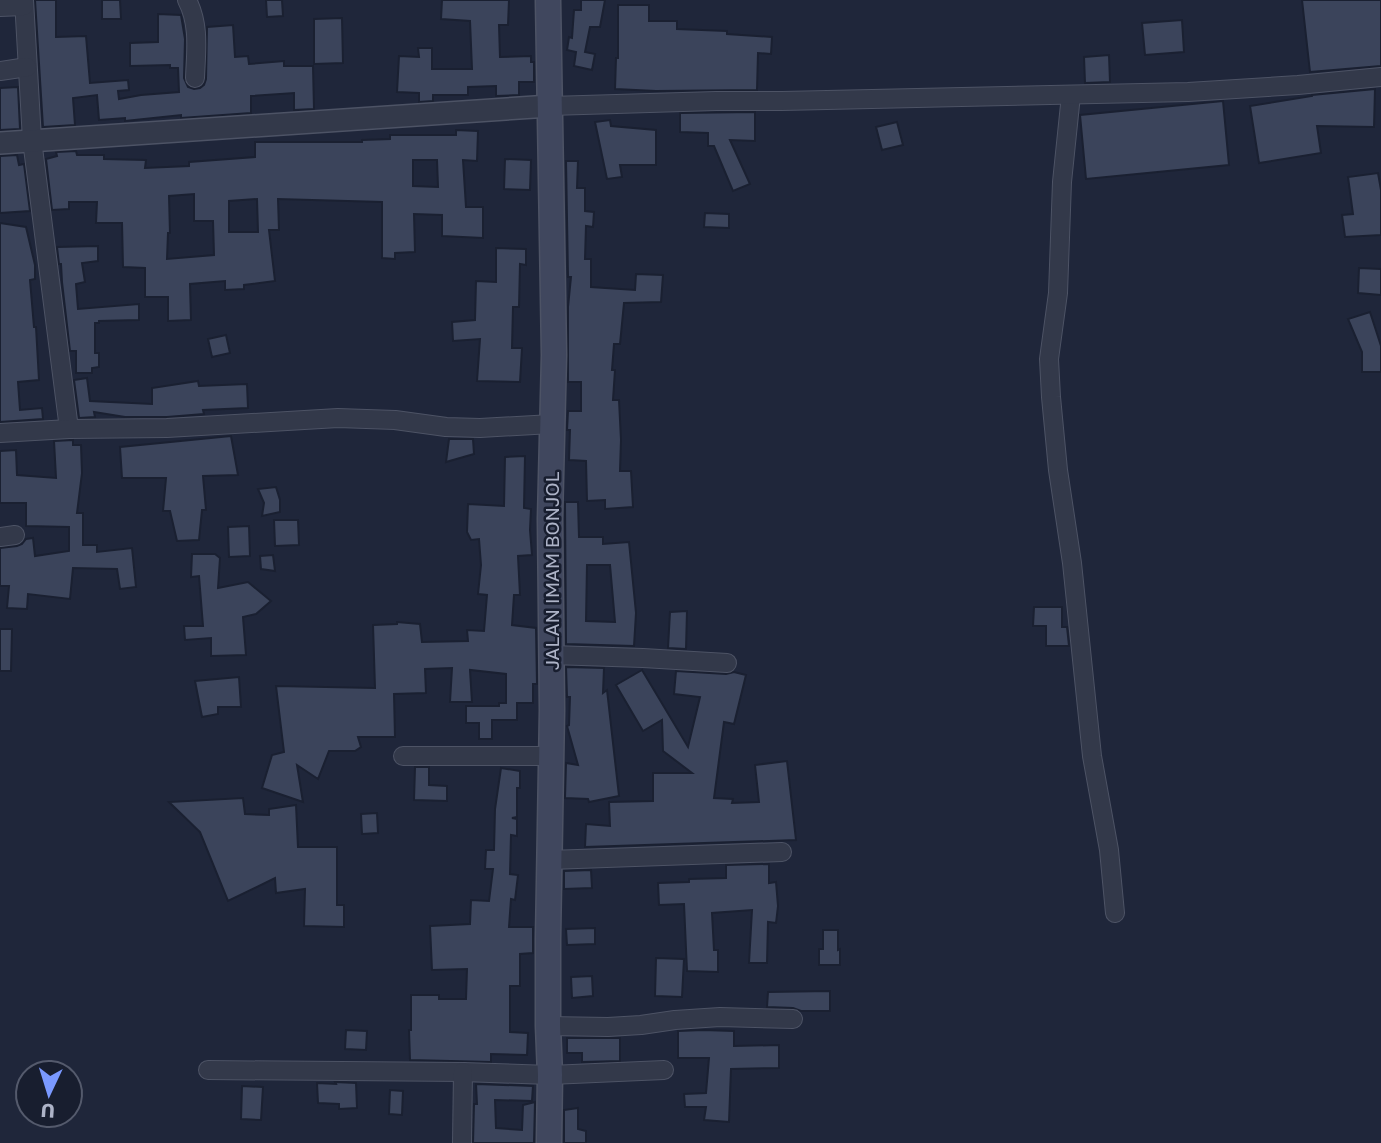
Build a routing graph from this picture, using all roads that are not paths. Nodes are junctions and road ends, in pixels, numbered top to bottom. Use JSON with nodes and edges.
{"nodes":[{"id":1,"x":187,"y":0,"type":"edge"},
{"id":2,"x":548,"y":0,"type":"edge"},
{"id":3,"x":24,"y":3,"type":"edge"},
{"id":4,"x":0,"y":8,"type":"edge"},
{"id":5,"x":27,"y":67,"type":"junction"},
{"id":6,"x":0,"y":71,"type":"edge"},
{"id":7,"x":1381,"y":77,"type":"edge"},
{"id":8,"x":195,"y":78,"type":"dead end"},
{"id":9,"x":1071,"y":95,"type":"junction"},
{"id":10,"x":550,"y":106,"type":"junction"},
{"id":11,"x":32,"y":140,"type":"junction"},
{"id":12,"x":0,"y":143,"type":"edge"},
{"id":13,"x":552,"y":424,"type":"junction"},
{"id":14,"x":69,"y":429,"type":"junction"},
{"id":15,"x":0,"y":433,"type":"edge"},
{"id":16,"x":551,"y":655,"type":"junction"},
{"id":17,"x":727,"y":663,"type":"dead end"},
{"id":18,"x":403,"y":756,"type":"dead end"},
{"id":19,"x":551,"y":756,"type":"junction"},
{"id":20,"x":782,"y":852,"type":"dead end"},
{"id":21,"x":549,"y":860,"type":"junction"},
{"id":22,"x":1115,"y":913,"type":"dead end"},
{"id":23,"x":793,"y":1019,"type":"dead end"},
{"id":24,"x":548,"y":1026,"type":"junction"},
{"id":25,"x":208,"y":1070,"type":"dead end"},
{"id":26,"x":664,"y":1070,"type":"dead end"},
{"id":27,"x":463,"y":1072,"type":"junction"},
{"id":28,"x":550,"y":1075,"type":"junction"},
{"id":29,"x":462,"y":1143,"type":"edge"},
{"id":30,"x":549,"y":1143,"type":"edge"}],
"edges":[{"from":1,"to":8,"type":"street"},
{"from":2,"to":10,"type":"main road","name":"JALAN IMAM BONJOL"},
{"from":3,"to":4,"type":"street"},
{"from":3,"to":5,"type":"street"},
{"from":5,"to":6,"type":"street"},
{"from":5,"to":11,"type":"street"},
{"from":7,"to":9,"type":"street"},
{"from":9,"to":10,"type":"street"},
{"from":9,"to":22,"type":"street"},
{"from":10,"to":11,"type":"street"},
{"from":10,"to":13,"type":"main road","name":"JALAN IMAM BONJOL"},
{"from":11,"to":12,"type":"street"},
{"from":11,"to":14,"type":"street"},
{"from":13,"to":14,"type":"street"},
{"from":13,"to":16,"type":"main road","name":"JALAN IMAM BONJOL"},
{"from":14,"to":15,"type":"street"},
{"from":16,"to":17,"type":"street"},
{"from":16,"to":19,"type":"main road","name":"JALAN IMAM BONJOL"},
{"from":18,"to":19,"type":"street"},
{"from":19,"to":21,"type":"main road","name":"JALAN IMAM BONJOL"},
{"from":20,"to":21,"type":"street"},
{"from":21,"to":24,"type":"main road","name":"JALAN IMAM BONJOL"},
{"from":23,"to":24,"type":"street"},
{"from":24,"to":28,"type":"main road","name":"JALAN IMAM BONJOL"},
{"from":25,"to":27,"type":"street"},
{"from":26,"to":28,"type":"street"},
{"from":27,"to":28,"type":"street"},
{"from":27,"to":29,"type":"street"},
{"from":28,"to":30,"type":"main road","name":"JALAN IMAM BONJOL"}]}
